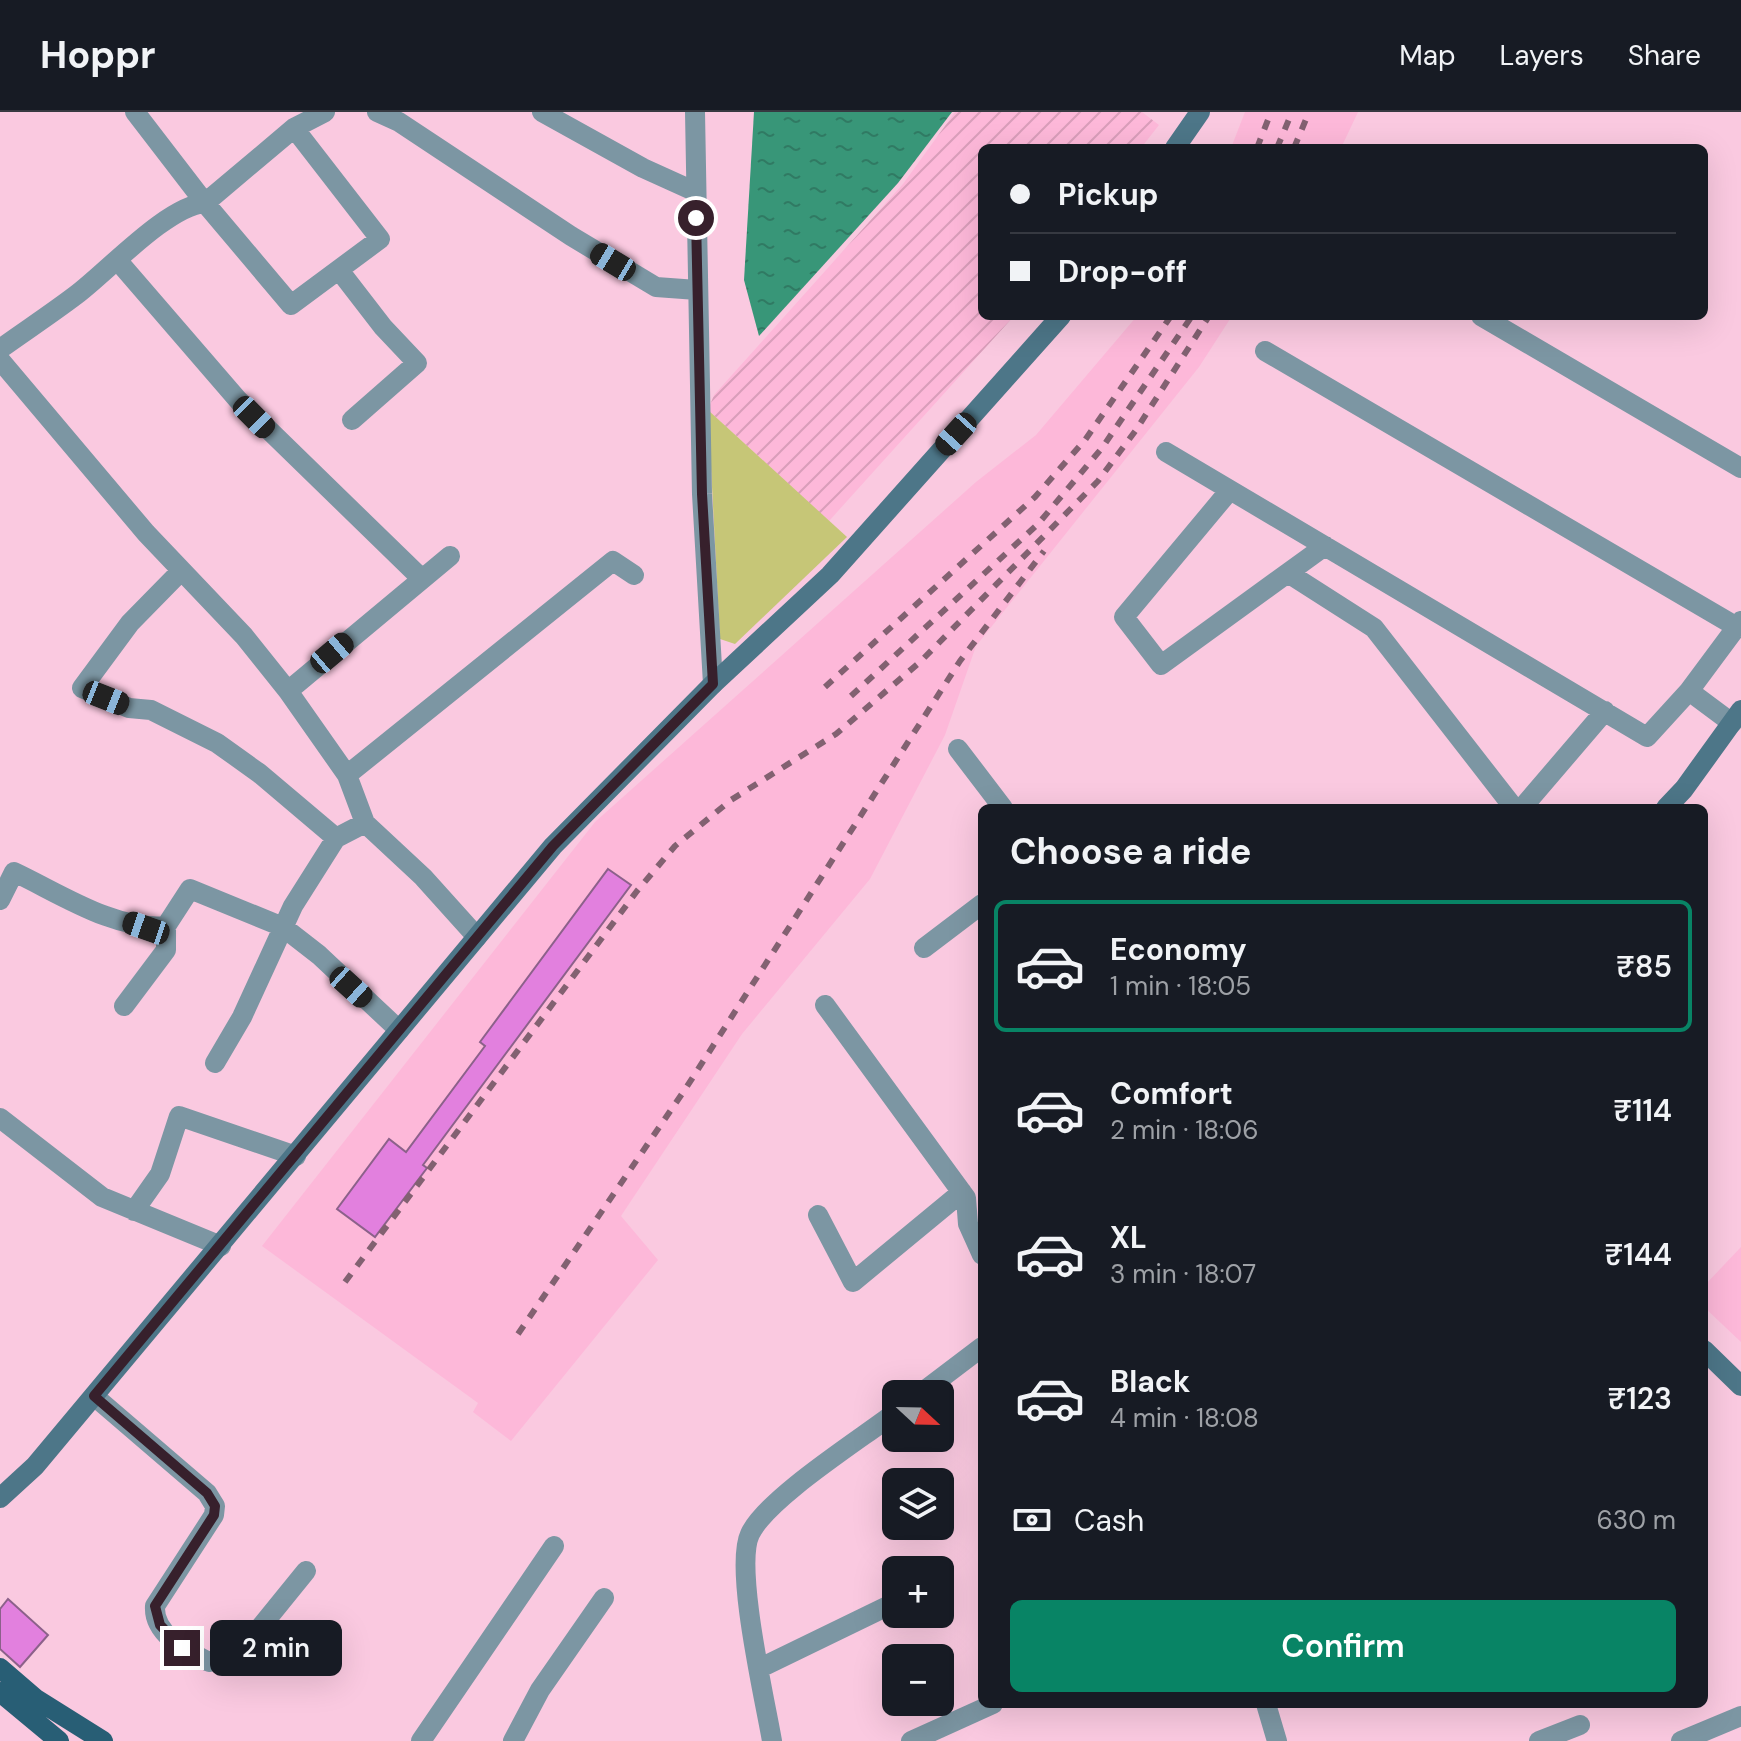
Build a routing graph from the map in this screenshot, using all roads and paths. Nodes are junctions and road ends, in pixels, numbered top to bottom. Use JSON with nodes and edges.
{"nodes":[{"id":1,"x":135,"y":112,"type":"edge"},
{"id":2,"x":325,"y":112,"type":"edge"},
{"id":3,"x":377,"y":112,"type":"edge"},
{"id":4,"x":542,"y":112,"type":"edge"},
{"id":5,"x":695,"y":112,"type":"edge"},
{"id":6,"x":1200,"y":112,"type":"edge"},
{"id":7,"x":294,"y":128,"type":"junction"},
{"id":8,"x":1178,"y":144,"type":"edge"},
{"id":9,"x":696,"y":192,"type":"junction"},
{"id":10,"x":205,"y":203,"type":"junction"},
{"id":11,"x":118,"y":261,"type":"junction"},
{"id":12,"x":339,"y":270,"type":"junction"},
{"id":13,"x":697,"y":290,"type":"junction"},
{"id":14,"x":1057,"y":320,"type":"edge"},
{"id":15,"x":1488,"y":320,"type":"edge"},
{"id":16,"x":0,"y":349,"type":"edge"},
{"id":17,"x":1265,"y":351,"type":"dead end"},
{"id":18,"x":0,"y":360,"type":"edge"},
{"id":19,"x":352,"y":420,"type":"dead end"},
{"id":20,"x":1166,"y":452,"type":"dead end"},
{"id":21,"x":1741,"y":468,"type":"edge"},
{"id":22,"x":1230,"y":490,"type":"junction"},
{"id":23,"x":1325,"y":546,"type":"junction"},
{"id":24,"x":450,"y":556,"type":"dead end"},
{"id":25,"x":181,"y":571,"type":"junction"},
{"id":26,"x":1288,"y":573,"type":"junction"},
{"id":27,"x":634,"y":575,"type":"dead end"},
{"id":28,"x":422,"y":579,"type":"junction"},
{"id":29,"x":1739,"y":624,"type":"edge"},
{"id":30,"x":713,"y":684,"type":"junction"},
{"id":31,"x":288,"y":691,"type":"junction"},
{"id":32,"x":1689,"y":691,"type":"junction"},
{"id":33,"x":1605,"y":711,"type":"junction"},
{"id":34,"x":1737,"y":717,"type":"edge"},
{"id":35,"x":958,"y":749,"type":"dead end"},
{"id":36,"x":347,"y":775,"type":"junction"},
{"id":37,"x":1000,"y":804,"type":"edge"},
{"id":38,"x":1511,"y":804,"type":"edge"},
{"id":39,"x":1525,"y":804,"type":"edge"},
{"id":40,"x":1669,"y":804,"type":"edge"},
{"id":41,"x":365,"y":823,"type":"junction"},
{"id":42,"x":336,"y":838,"type":"junction"},
{"id":43,"x":0,"y":900,"type":"edge"},
{"id":44,"x":978,"y":907,"type":"edge"},
{"id":45,"x":166,"y":926,"type":"junction"},
{"id":46,"x":283,"y":927,"type":"junction"},
{"id":47,"x":477,"y":937,"type":"junction"},
{"id":48,"x":924,"y":948,"type":"dead end"},
{"id":49,"x":825,"y":1005,"type":"dead end"},
{"id":50,"x":124,"y":1006,"type":"dead end"},
{"id":51,"x":399,"y":1030,"type":"junction"},
{"id":52,"x":215,"y":1063,"type":"dead end"},
{"id":53,"x":0,"y":1118,"type":"edge"},
{"id":54,"x":296,"y":1156,"type":"junction"},
{"id":55,"x":962,"y":1192,"type":"junction"},
{"id":56,"x":134,"y":1211,"type":"junction"},
{"id":57,"x":818,"y":1215,"type":"dead end"},
{"id":58,"x":221,"y":1246,"type":"junction"},
{"id":59,"x":978,"y":1246,"type":"edge"},
{"id":60,"x":978,"y":1350,"type":"edge"},
{"id":61,"x":1708,"y":1354,"type":"edge"},
{"id":62,"x":938,"y":1380,"type":"edge"},
{"id":63,"x":1741,"y":1386,"type":"edge"},
{"id":64,"x":94,"y":1396,"type":"junction"},
{"id":65,"x":882,"y":1423,"type":"edge"},
{"id":66,"x":0,"y":1498,"type":"edge"},
{"id":67,"x":554,"y":1546,"type":"dead end"},
{"id":68,"x":306,"y":1571,"type":"dead end"},
{"id":69,"x":604,"y":1598,"type":"dead end"},
{"id":70,"x":882,"y":1609,"type":"edge"},
{"id":71,"x":0,"y":1668,"type":"edge"},
{"id":72,"x":760,"y":1668,"type":"junction"},
{"id":73,"x":0,"y":1692,"type":"edge"},
{"id":74,"x":984,"y":1708,"type":"edge"},
{"id":75,"x":1267,"y":1708,"type":"edge"},
{"id":76,"x":1741,"y":1716,"type":"edge"},
{"id":77,"x":1580,"y":1725,"type":"dead end"},
{"id":78,"x":59,"y":1741,"type":"edge"},
{"id":79,"x":103,"y":1741,"type":"edge"},
{"id":80,"x":421,"y":1741,"type":"edge"},
{"id":81,"x":513,"y":1741,"type":"edge"},
{"id":82,"x":772,"y":1741,"type":"edge"},
{"id":83,"x":911,"y":1741,"type":"edge"},
{"id":84,"x":1277,"y":1741,"type":"edge"},
{"id":85,"x":1539,"y":1741,"type":"edge"},
{"id":86,"x":1681,"y":1741,"type":"edge"}],
"edges":[{"from":1,"to":10,"type":"street"},
{"from":2,"to":7,"type":"street"},
{"from":3,"to":13,"type":"street"},
{"from":4,"to":9,"type":"street"},
{"from":5,"to":9,"type":"street"},
{"from":6,"to":8,"type":"street"},
{"from":7,"to":10,"type":"street"},
{"from":7,"to":12,"type":"street"},
{"from":9,"to":13,"type":"street"},
{"from":10,"to":11,"type":"street"},
{"from":10,"to":12,"type":"street"},
{"from":11,"to":16,"type":"street"},
{"from":11,"to":28,"type":"street"},
{"from":12,"to":19,"type":"street"},
{"from":13,"to":30,"type":"street"},
{"from":14,"to":30,"type":"street"},
{"from":15,"to":21,"type":"street"},
{"from":17,"to":29,"type":"street"},
{"from":18,"to":25,"type":"street"},
{"from":20,"to":22,"type":"street"},
{"from":22,"to":23,"type":"street"},
{"from":22,"to":26,"type":"street"},
{"from":23,"to":26,"type":"street"},
{"from":23,"to":33,"type":"street"},
{"from":24,"to":28,"type":"street"},
{"from":25,"to":31,"type":"street"},
{"from":25,"to":42,"type":"street"},
{"from":26,"to":38,"type":"street"},
{"from":27,"to":36,"type":"street"},
{"from":28,"to":31,"type":"street"},
{"from":29,"to":32,"type":"street"},
{"from":30,"to":47,"type":"street"},
{"from":31,"to":36,"type":"street"},
{"from":32,"to":33,"type":"street"},
{"from":32,"to":34,"type":"street"},
{"from":33,"to":39,"type":"street"},
{"from":34,"to":40,"type":"street"},
{"from":35,"to":37,"type":"street"},
{"from":36,"to":41,"type":"street"},
{"from":41,"to":42,"type":"street"},
{"from":41,"to":47,"type":"street"},
{"from":42,"to":46,"type":"street"},
{"from":43,"to":45,"type":"street"},
{"from":44,"to":48,"type":"street"},
{"from":45,"to":46,"type":"street"},
{"from":45,"to":50,"type":"street"},
{"from":46,"to":51,"type":"street"},
{"from":46,"to":52,"type":"street"},
{"from":47,"to":51,"type":"street"},
{"from":49,"to":55,"type":"street"},
{"from":51,"to":54,"type":"street"},
{"from":53,"to":56,"type":"street"},
{"from":54,"to":56,"type":"street"},
{"from":54,"to":58,"type":"street"},
{"from":55,"to":57,"type":"street"},
{"from":55,"to":59,"type":"street"},
{"from":56,"to":58,"type":"street"},
{"from":58,"to":64,"type":"street"},
{"from":60,"to":62,"type":"street"},
{"from":61,"to":63,"type":"street"},
{"from":64,"to":66,"type":"street"},
{"from":64,"to":68,"type":"street"},
{"from":65,"to":72,"type":"street"},
{"from":67,"to":80,"type":"street"},
{"from":69,"to":81,"type":"street"},
{"from":70,"to":72,"type":"street"},
{"from":71,"to":79,"type":"main road"},
{"from":72,"to":82,"type":"street"},
{"from":73,"to":78,"type":"main road"},
{"from":74,"to":83,"type":"street"},
{"from":75,"to":84,"type":"street"},
{"from":76,"to":86,"type":"street"},
{"from":77,"to":85,"type":"street"}]}
